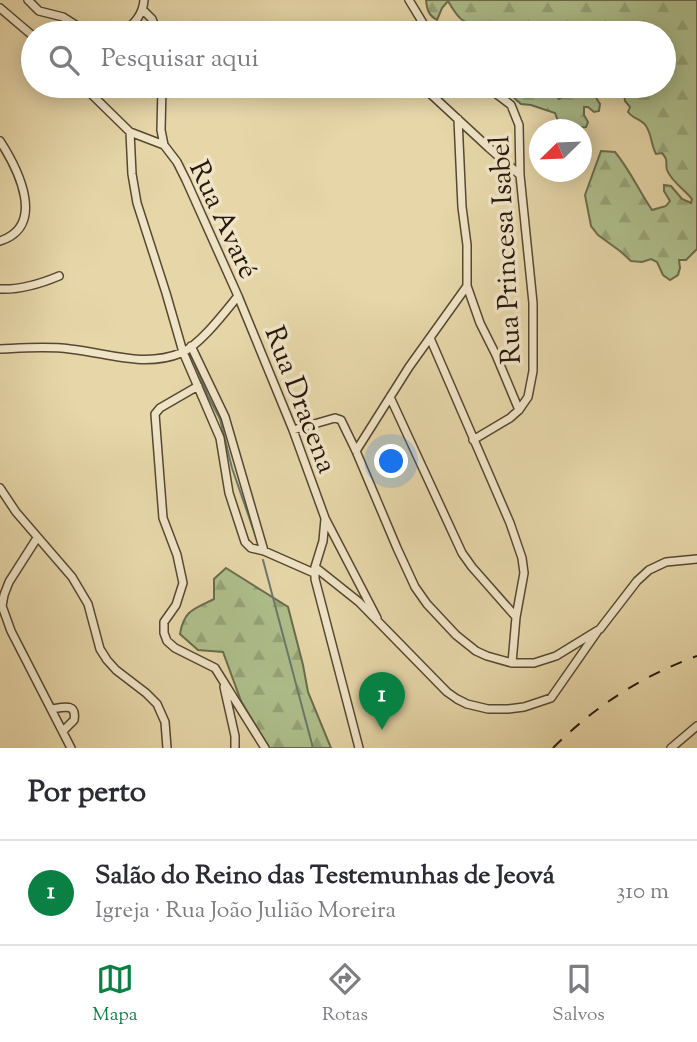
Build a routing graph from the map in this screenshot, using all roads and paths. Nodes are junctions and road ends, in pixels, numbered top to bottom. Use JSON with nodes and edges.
{"nodes":[{"id":1,"x":28,"y":0,"type":"edge"},
{"id":2,"x":144,"y":0,"type":"edge"},
{"id":3,"x":409,"y":0,"type":"edge"},
{"id":4,"x":0,"y":8,"type":"edge"},
{"id":5,"x":143,"y":10,"type":"junction"},
{"id":6,"x":70,"y":21,"type":"edge"},
{"id":7,"x":135,"y":21,"type":"edge"},
{"id":8,"x":153,"y":21,"type":"edge"},
{"id":9,"x":422,"y":21,"type":"edge"},
{"id":10,"x":21,"y":26,"type":"edge"},
{"id":11,"x":95,"y":98,"type":"edge"},
{"id":12,"x":162,"y":98,"type":"edge"},
{"id":13,"x":435,"y":98,"type":"edge"},
{"id":14,"x":503,"y":98,"type":"edge"},
{"id":15,"x":457,"y":119,"type":"junction"},
{"id":16,"x":161,"y":130,"type":"junction"},
{"id":17,"x":130,"y":132,"type":"junction"},
{"id":18,"x":151,"y":139,"type":"junction"},
{"id":19,"x":0,"y":141,"type":"edge"},
{"id":20,"x":164,"y":145,"type":"junction"},
{"id":21,"x":520,"y":176,"type":"junction"},
{"id":22,"x":0,"y":241,"type":"edge"},
{"id":23,"x":59,"y":276,"type":"dead end"},
{"id":24,"x":467,"y":286,"type":"junction"},
{"id":25,"x":0,"y":289,"type":"edge"},
{"id":26,"x":238,"y":296,"type":"junction"},
{"id":27,"x":430,"y":338,"type":"junction"},
{"id":28,"x":191,"y":346,"type":"junction"},
{"id":29,"x":0,"y":349,"type":"edge"},
{"id":30,"x":183,"y":352,"type":"junction"},
{"id":31,"x":198,"y":386,"type":"junction"},
{"id":32,"x":390,"y":397,"type":"junction"},
{"id":33,"x":519,"y":411,"type":"junction"},
{"id":34,"x":293,"y":430,"type":"junction"},
{"id":35,"x":473,"y":440,"type":"junction"},
{"id":36,"x":356,"y":452,"type":"junction"},
{"id":37,"x":0,"y":488,"type":"edge"},
{"id":38,"x":325,"y":518,"type":"junction"},
{"id":39,"x":37,"y":538,"type":"junction"},
{"id":40,"x":264,"y":551,"type":"junction"},
{"id":41,"x":697,"y":559,"type":"edge"},
{"id":42,"x":314,"y":570,"type":"junction"},
{"id":43,"x":516,"y":617,"type":"junction"},
{"id":44,"x":377,"y":618,"type":"junction"},
{"id":45,"x":600,"y":629,"type":"junction"},
{"id":46,"x":512,"y":663,"type":"junction"},
{"id":47,"x":223,"y":683,"type":"junction"},
{"id":48,"x":52,"y":709,"type":"junction"},
{"id":49,"x":697,"y":726,"type":"edge"},
{"id":50,"x":62,"y":731,"type":"junction"},
{"id":51,"x":71,"y":748,"type":"edge"},
{"id":52,"x":167,"y":748,"type":"edge"},
{"id":53,"x":235,"y":748,"type":"edge"},
{"id":54,"x":265,"y":748,"type":"edge"},
{"id":55,"x":359,"y":748,"type":"edge"},
{"id":56,"x":671,"y":748,"type":"edge"}],
"edges":[{"from":1,"to":6,"type":"street"},
{"from":2,"to":5,"type":"street"},
{"from":3,"to":9,"type":"street"},
{"from":4,"to":10,"type":"street"},
{"from":5,"to":7,"type":"street"},
{"from":5,"to":8,"type":"street"},
{"from":11,"to":17,"type":"street"},
{"from":12,"to":16,"type":"street"},
{"from":13,"to":15,"type":"street"},
{"from":14,"to":21,"type":"street","name":"Rua Princesa Isabel"},
{"from":15,"to":21,"type":"street"},
{"from":15,"to":24,"type":"street"},
{"from":16,"to":18,"type":"street"},
{"from":16,"to":20,"type":"street"},
{"from":17,"to":18,"type":"street","name":"Rua Avaré"},
{"from":17,"to":30,"type":"street"},
{"from":18,"to":20,"type":"street","name":"Rua Avaré"},
{"from":19,"to":22,"type":"street"},
{"from":20,"to":26,"type":"street","name":"Rua Avaré"},
{"from":21,"to":33,"type":"street","name":"Rua Princesa Isabel"},
{"from":23,"to":25,"type":"street"},
{"from":24,"to":27,"type":"street"},
{"from":24,"to":33,"type":"street"},
{"from":26,"to":28,"type":"street","name":"Rua Avaré"},
{"from":26,"to":34,"type":"street","name":"Rua Dracena"},
{"from":27,"to":32,"type":"street"},
{"from":27,"to":35,"type":"street"},
{"from":28,"to":30,"type":"street","name":"Rua Avaré"},
{"from":28,"to":40,"type":"street"},
{"from":29,"to":30,"type":"street","name":"Rua Avaré"},
{"from":30,"to":31,"type":"street"},
{"from":31,"to":40,"type":"street"},
{"from":31,"to":47,"type":"street"},
{"from":32,"to":36,"type":"street"},
{"from":32,"to":43,"type":"street"},
{"from":33,"to":35,"type":"street"},
{"from":34,"to":36,"type":"street"},
{"from":34,"to":38,"type":"street","name":"Rua Dracena"},
{"from":35,"to":43,"type":"street"},
{"from":36,"to":46,"type":"street"},
{"from":37,"to":39,"type":"street"},
{"from":38,"to":42,"type":"street","name":"Rua Dracena"},
{"from":38,"to":44,"type":"street","name":"Rua Dracena"},
{"from":39,"to":48,"type":"street"},
{"from":39,"to":52,"type":"street"},
{"from":40,"to":42,"type":"street"},
{"from":41,"to":45,"type":"street"},
{"from":42,"to":44,"type":"street"},
{"from":42,"to":55,"type":"street"},
{"from":43,"to":46,"type":"street"},
{"from":44,"to":45,"type":"street"},
{"from":45,"to":46,"type":"street"},
{"from":47,"to":53,"type":"street"},
{"from":47,"to":54,"type":"street"},
{"from":48,"to":50,"type":"street"},
{"from":48,"to":50,"type":"street"},
{"from":49,"to":56,"type":"street"},
{"from":50,"to":51,"type":"street"}]}
